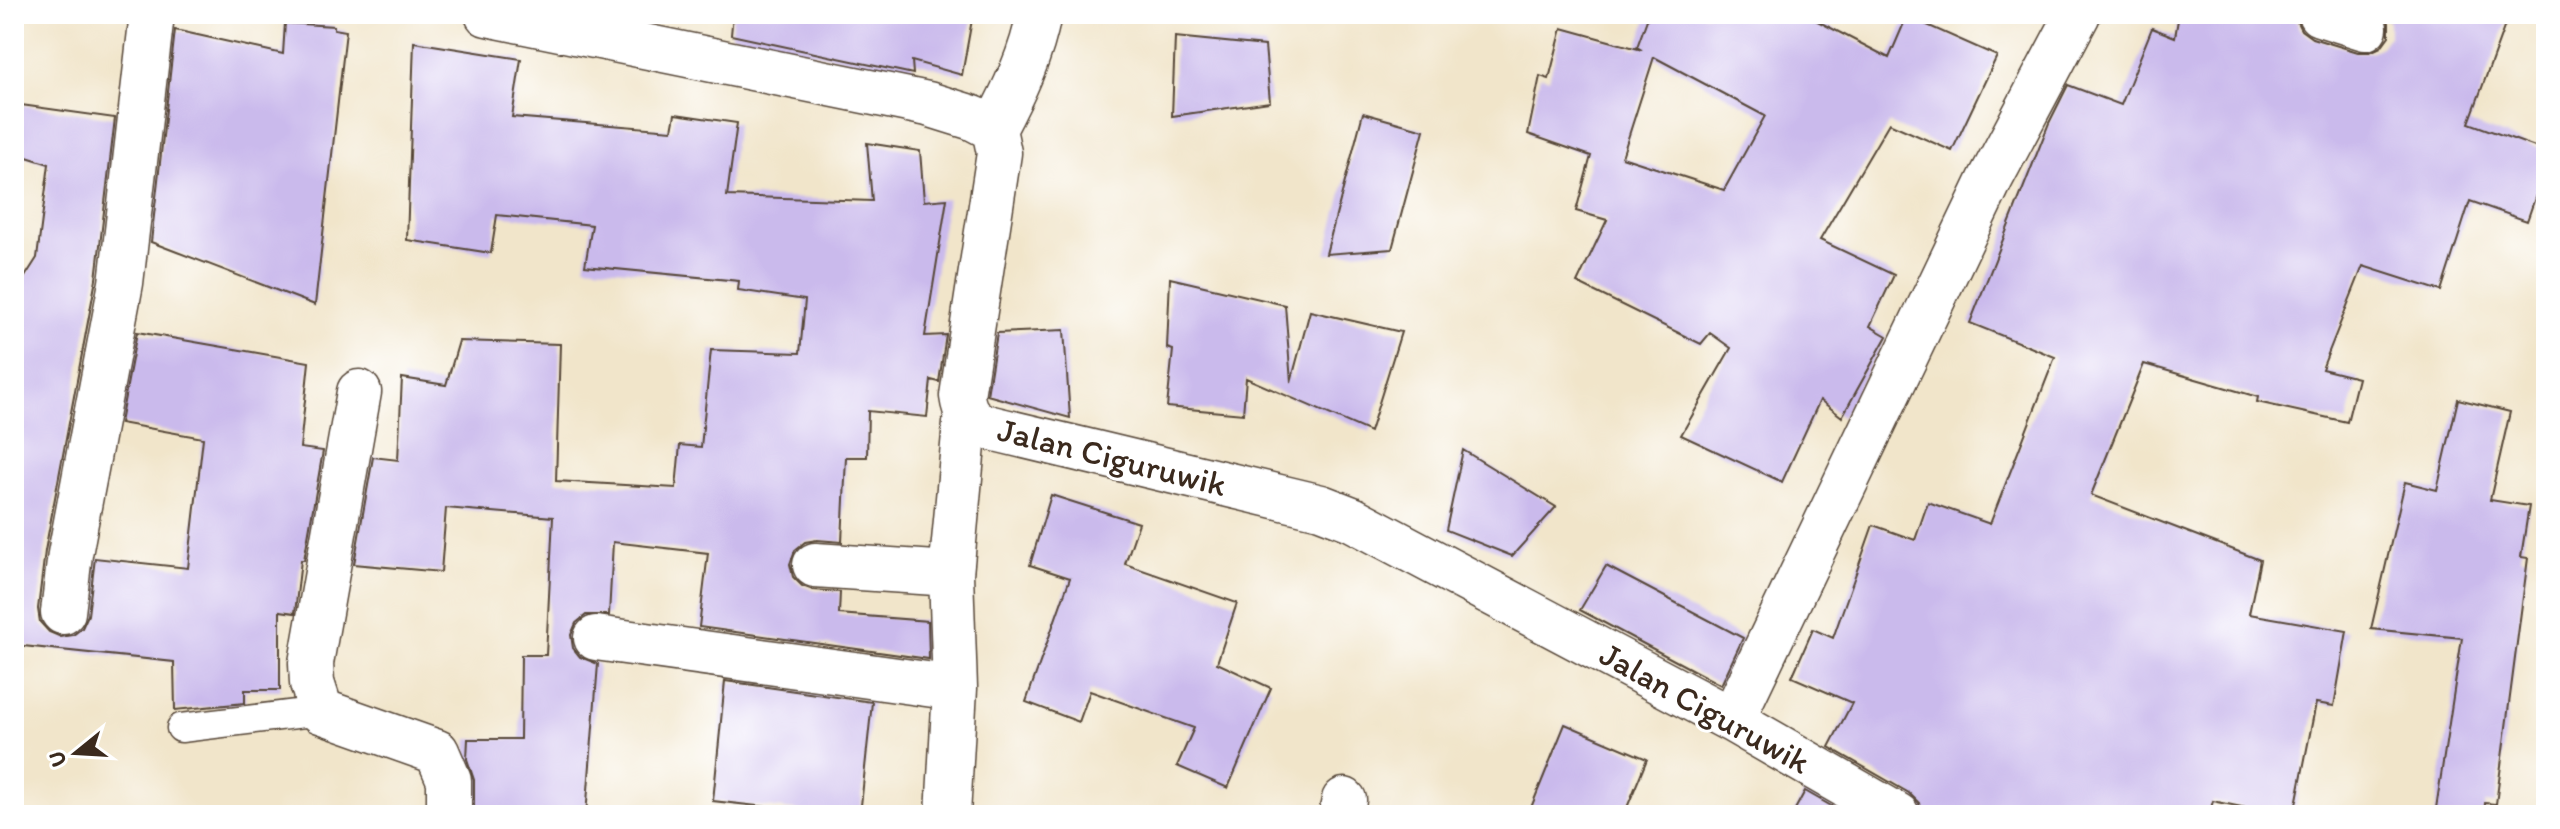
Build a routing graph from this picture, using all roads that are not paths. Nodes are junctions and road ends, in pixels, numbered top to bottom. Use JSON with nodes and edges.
{"nodes":[{"id":1,"x":152,"y":14,"type":"edge"},
{"id":2,"x":487,"y":14,"type":"edge"},
{"id":3,"x":1039,"y":14,"type":"edge"},
{"id":4,"x":2078,"y":14,"type":"edge"},
{"id":5,"x":2320,"y":14,"type":"edge"},
{"id":6,"x":2365,"y":28,"type":"dead end"},
{"id":7,"x":994,"y":129,"type":"junction"},
{"id":8,"x":359,"y":392,"type":"dead end"},
{"id":9,"x":966,"y":413,"type":"junction"},
{"id":10,"x":815,"y":565,"type":"dead end"},
{"id":11,"x":951,"y":574,"type":"junction"},
{"id":12,"x":63,"y":612,"type":"dead end"},
{"id":13,"x":596,"y":638,"type":"dead end"},
{"id":14,"x":955,"y":688,"type":"junction"},
{"id":15,"x":321,"y":711,"type":"junction"},
{"id":16,"x":1732,"y":720,"type":"junction"},
{"id":17,"x":181,"y":728,"type":"dead end"},
{"id":18,"x":449,"y":815,"type":"edge"},
{"id":19,"x":948,"y":815,"type":"edge"},
{"id":20,"x":1897,"y":815,"type":"edge"}],
"edges":[{"from":1,"to":12,"type":"street"},
{"from":2,"to":7,"type":"street"},
{"from":3,"to":7,"type":"street"},
{"from":4,"to":16,"type":"street"},
{"from":5,"to":6,"type":"street"},
{"from":7,"to":9,"type":"street","name":"Jalan Ciguruwik"},
{"from":8,"to":15,"type":"street"},
{"from":9,"to":11,"type":"street"},
{"from":9,"to":16,"type":"street","name":"Jalan Ciguruwik"},
{"from":10,"to":11,"type":"street"},
{"from":11,"to":14,"type":"street"},
{"from":13,"to":14,"type":"street"},
{"from":14,"to":19,"type":"street"},
{"from":15,"to":17,"type":"lane"},
{"from":15,"to":18,"type":"street"},
{"from":16,"to":20,"type":"street","name":"Jalan Ciguruwik"}]}
